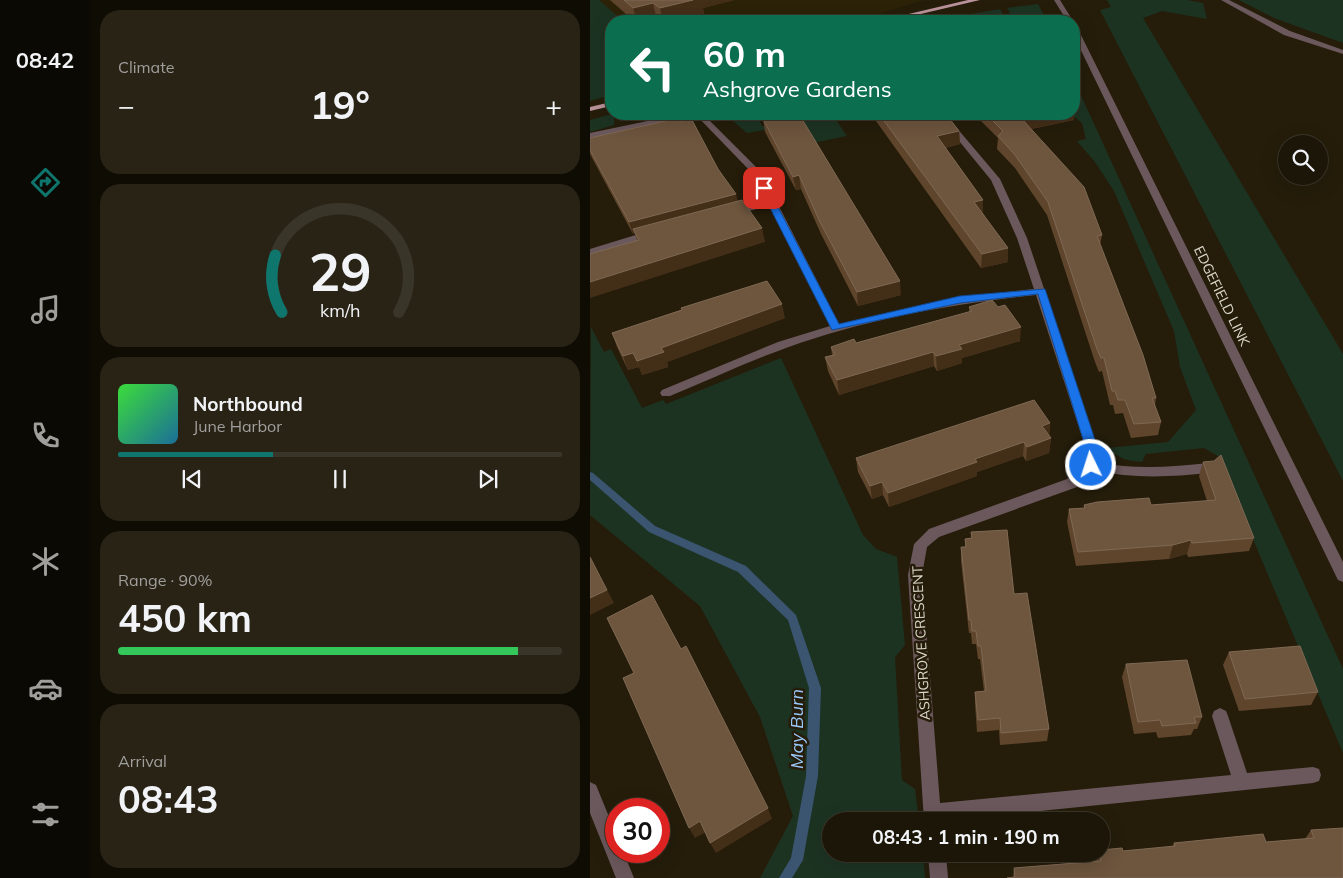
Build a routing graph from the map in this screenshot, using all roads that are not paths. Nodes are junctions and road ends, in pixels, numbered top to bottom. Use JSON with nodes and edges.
{"nodes":[{"id":1,"x":977,"y":0,"type":"edge"},
{"id":2,"x":1057,"y":0,"type":"edge"},
{"id":3,"x":1224,"y":0,"type":"edge"},
{"id":4,"x":911,"y":15,"type":"edge"},
{"id":5,"x":1066,"y":15,"type":"edge"},
{"id":6,"x":1080,"y":41,"type":"edge"},
{"id":7,"x":1343,"y":52,"type":"edge"},
{"id":8,"x":605,"y":105,"type":"edge"},
{"id":9,"x":590,"y":109,"type":"edge"},
{"id":10,"x":705,"y":120,"type":"edge"},
{"id":11,"x":949,"y":120,"type":"edge"},
{"id":12,"x":662,"y":121,"type":"edge"},
{"id":13,"x":590,"y":136,"type":"edge"},
{"id":14,"x":771,"y":203,"type":"junction"},
{"id":15,"x":725,"y":214,"type":"edge"},
{"id":16,"x":661,"y":231,"type":"edge"},
{"id":17,"x":590,"y":252,"type":"edge"},
{"id":18,"x":1041,"y":291,"type":"junction"},
{"id":19,"x":836,"y":328,"type":"junction"},
{"id":20,"x":666,"y":393,"type":"dead end"},
{"id":21,"x":1091,"y":465,"type":"junction"},
{"id":22,"x":1209,"y":468,"type":"edge"},
{"id":23,"x":1343,"y":576,"type":"edge"},
{"id":24,"x":1220,"y":716,"type":"dead end"},
{"id":25,"x":1313,"y":775,"type":"dead end"},
{"id":26,"x":1242,"y":782,"type":"junction"},
{"id":27,"x":590,"y":791,"type":"edge"},
{"id":28,"x":932,"y":812,"type":"edge"},
{"id":29,"x":976,"y":812,"type":"edge"},
{"id":30,"x":938,"y":862,"type":"edge"},
{"id":31,"x":625,"y":878,"type":"edge"},
{"id":32,"x":940,"y":878,"type":"edge"}],
"edges":[{"from":1,"to":4,"type":"main road"},
{"from":2,"to":5,"type":"street"},
{"from":3,"to":7,"type":"street"},
{"from":6,"to":23,"type":"street","name":"EDGEFIELD LINK"},
{"from":8,"to":9,"type":"main road"},
{"from":10,"to":14,"type":"street"},
{"from":11,"to":18,"type":"street"},
{"from":12,"to":13,"type":"street"},
{"from":14,"to":15,"type":"street"},
{"from":14,"to":19,"type":"street"},
{"from":16,"to":17,"type":"street"},
{"from":18,"to":19,"type":"street"},
{"from":18,"to":21,"type":"street"},
{"from":19,"to":20,"type":"street"},
{"from":21,"to":22,"type":"street"},
{"from":21,"to":28,"type":"street","name":"ASHGROVE CRESCENT"},
{"from":24,"to":26,"type":"street"},
{"from":25,"to":26,"type":"street","name":"ASHGROVE CRESCENT"},
{"from":26,"to":29,"type":"street","name":"ASHGROVE CRESCENT"},
{"from":27,"to":31,"type":"street"},
{"from":30,"to":32,"type":"street"}]}
